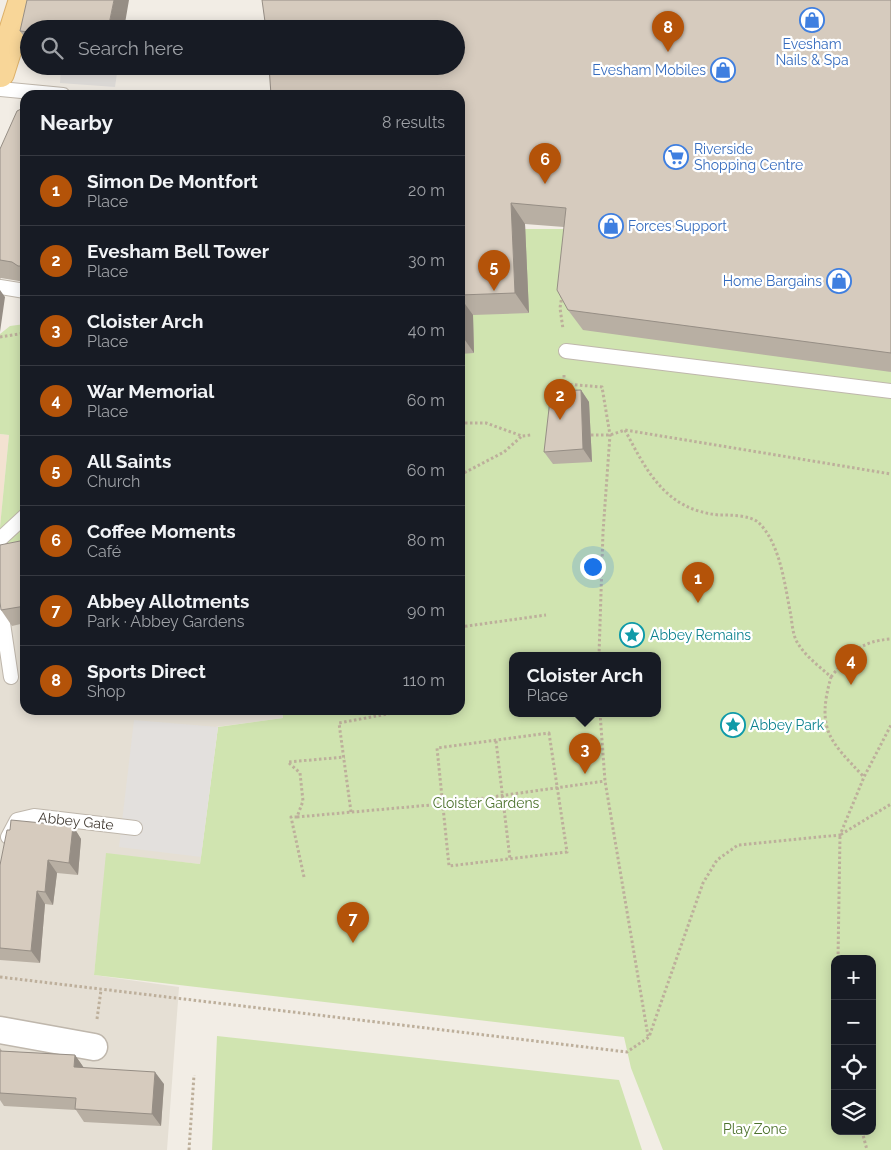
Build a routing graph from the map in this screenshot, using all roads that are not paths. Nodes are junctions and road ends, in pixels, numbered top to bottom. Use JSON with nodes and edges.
{"nodes":[{"id":1,"x":23,"y":0,"type":"edge"},
{"id":2,"x":0,"y":73,"type":"edge"},
{"id":3,"x":0,"y":89,"type":"edge"},
{"id":4,"x":20,"y":91,"type":"edge"},
{"id":5,"x":0,"y":287,"type":"edge"},
{"id":6,"x":20,"y":290,"type":"edge"},
{"id":7,"x":566,"y":351,"type":"road end"},
{"id":8,"x":891,"y":391,"type":"edge"},
{"id":9,"x":20,"y":521,"type":"edge"},
{"id":10,"x":0,"y":540,"type":"edge"},
{"id":11,"x":0,"y":602,"type":"edge"},
{"id":12,"x":11,"y":677,"type":"dead end"},
{"id":13,"x":135,"y":828,"type":"dead end"},
{"id":14,"x":5,"y":853,"type":"edge"},
{"id":15,"x":0,"y":1030,"type":"edge"},
{"id":16,"x":94,"y":1047,"type":"dead end"}],
"edges":[{"from":1,"to":2,"type":"main road"},
{"from":3,"to":4,"type":"lane"},
{"from":5,"to":6,"type":"lane"},
{"from":7,"to":8,"type":"lane"},
{"from":9,"to":10,"type":"lane"},
{"from":11,"to":12,"type":"lane"},
{"from":13,"to":14,"type":"lane","name":"Abbey Gate"},
{"from":15,"to":16,"type":"street"}]}
